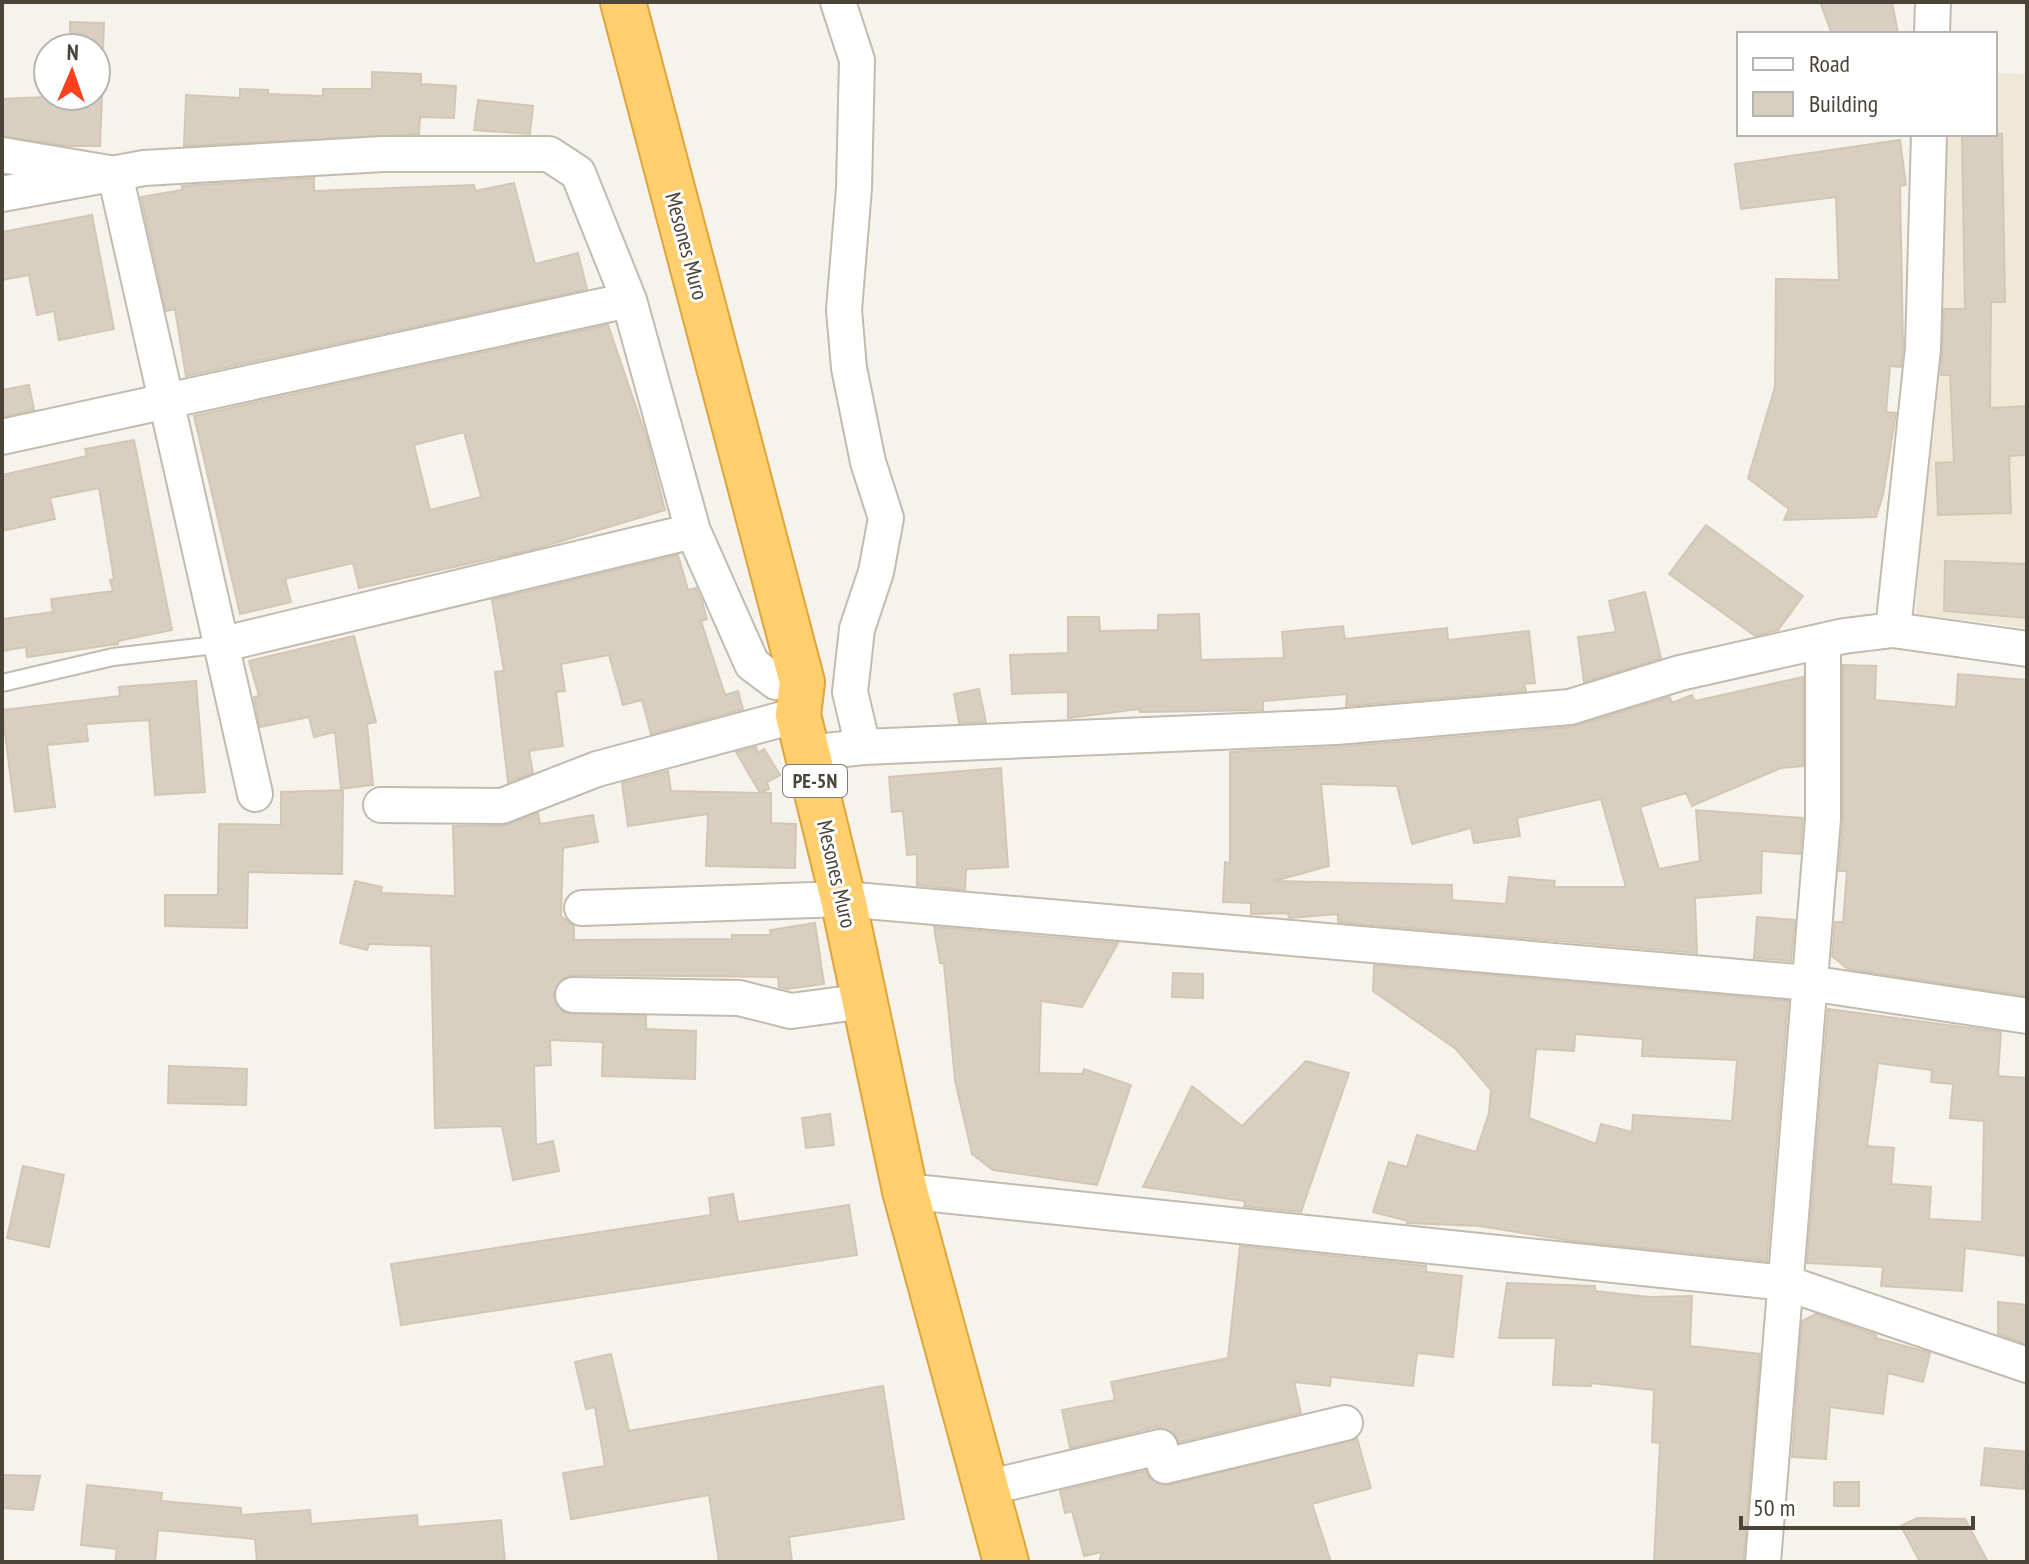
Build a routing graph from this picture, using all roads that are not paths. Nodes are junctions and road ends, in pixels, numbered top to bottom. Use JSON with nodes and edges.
{"nodes":[{"id":1,"x":623,"y":2,"type":"edge"},
{"id":2,"x":838,"y":2,"type":"edge"},
{"id":3,"x":1933,"y":2,"type":"edge"},
{"id":4,"x":1932,"y":32,"type":"edge"},
{"id":5,"x":1929,"y":136,"type":"edge"},
{"id":6,"x":2,"y":155,"type":"edge"},
{"id":7,"x":115,"y":174,"type":"junction"},
{"id":8,"x":2,"y":194,"type":"edge"},
{"id":9,"x":629,"y":300,"type":"junction"},
{"id":10,"x":166,"y":400,"type":"junction"},
{"id":11,"x":2,"y":437,"type":"edge"},
{"id":12,"x":693,"y":531,"type":"junction"},
{"id":13,"x":1893,"y":630,"type":"junction"},
{"id":14,"x":1823,"y":641,"type":"junction"},
{"id":15,"x":224,"y":644,"type":"junction"},
{"id":16,"x":2027,"y":649,"type":"edge"},
{"id":17,"x":2,"y":683,"type":"edge"},
{"id":18,"x":803,"y":716,"type":"junction"},
{"id":19,"x":863,"y":747,"type":"junction"},
{"id":20,"x":255,"y":794,"type":"dead end"},
{"id":21,"x":381,"y":805,"type":"dead end"},
{"id":22,"x":843,"y":899,"type":"junction"},
{"id":23,"x":582,"y":908,"type":"dead end"},
{"id":24,"x":1809,"y":983,"type":"junction"},
{"id":25,"x":573,"y":995,"type":"dead end"},
{"id":26,"x":865,"y":1001,"type":"junction"},
{"id":27,"x":2027,"y":1016,"type":"edge"},
{"id":28,"x":905,"y":1191,"type":"junction"},
{"id":29,"x":1786,"y":1283,"type":"junction"},
{"id":30,"x":2027,"y":1365,"type":"edge"},
{"id":31,"x":1345,"y":1423,"type":"dead end"},
{"id":32,"x":986,"y":1488,"type":"junction"},
{"id":33,"x":1006,"y":1562,"type":"edge"},
{"id":34,"x":1763,"y":1562,"type":"edge"}],
"edges":[{"from":1,"to":18,"type":"highway","name":"Mesones Muro","number":"PE-5N"},
{"from":2,"to":19,"type":"street"},
{"from":3,"to":4,"type":"street"},
{"from":5,"to":13,"type":"street"},
{"from":6,"to":7,"type":"street"},
{"from":7,"to":8,"type":"street"},
{"from":7,"to":9,"type":"street"},
{"from":7,"to":10,"type":"street"},
{"from":9,"to":10,"type":"street"},
{"from":9,"to":12,"type":"street"},
{"from":10,"to":11,"type":"street"},
{"from":10,"to":15,"type":"street"},
{"from":12,"to":15,"type":"street"},
{"from":12,"to":18,"type":"street"},
{"from":13,"to":14,"type":"street"},
{"from":13,"to":16,"type":"street"},
{"from":14,"to":19,"type":"street"},
{"from":14,"to":24,"type":"street"},
{"from":15,"to":17,"type":"lane"},
{"from":15,"to":20,"type":"street"},
{"from":18,"to":19,"type":"street"},
{"from":18,"to":21,"type":"street"},
{"from":18,"to":22,"type":"highway","name":"Mesones Muro","number":"PE-5N"},
{"from":22,"to":23,"type":"street"},
{"from":22,"to":24,"type":"street"},
{"from":22,"to":26,"type":"highway","name":"Mesones Muro","number":"PE-5N"},
{"from":24,"to":27,"type":"street"},
{"from":24,"to":29,"type":"street"},
{"from":25,"to":26,"type":"street"},
{"from":26,"to":28,"type":"highway","name":"Mesones Muro","number":"PE-5N"},
{"from":28,"to":29,"type":"street"},
{"from":28,"to":32,"type":"highway","name":"Mesones Muro","number":"PE-5N"},
{"from":29,"to":30,"type":"street"},
{"from":29,"to":34,"type":"street"},
{"from":31,"to":32,"type":"street"},
{"from":32,"to":33,"type":"highway","name":"Mesones Muro","number":"PE-5N"}]}
